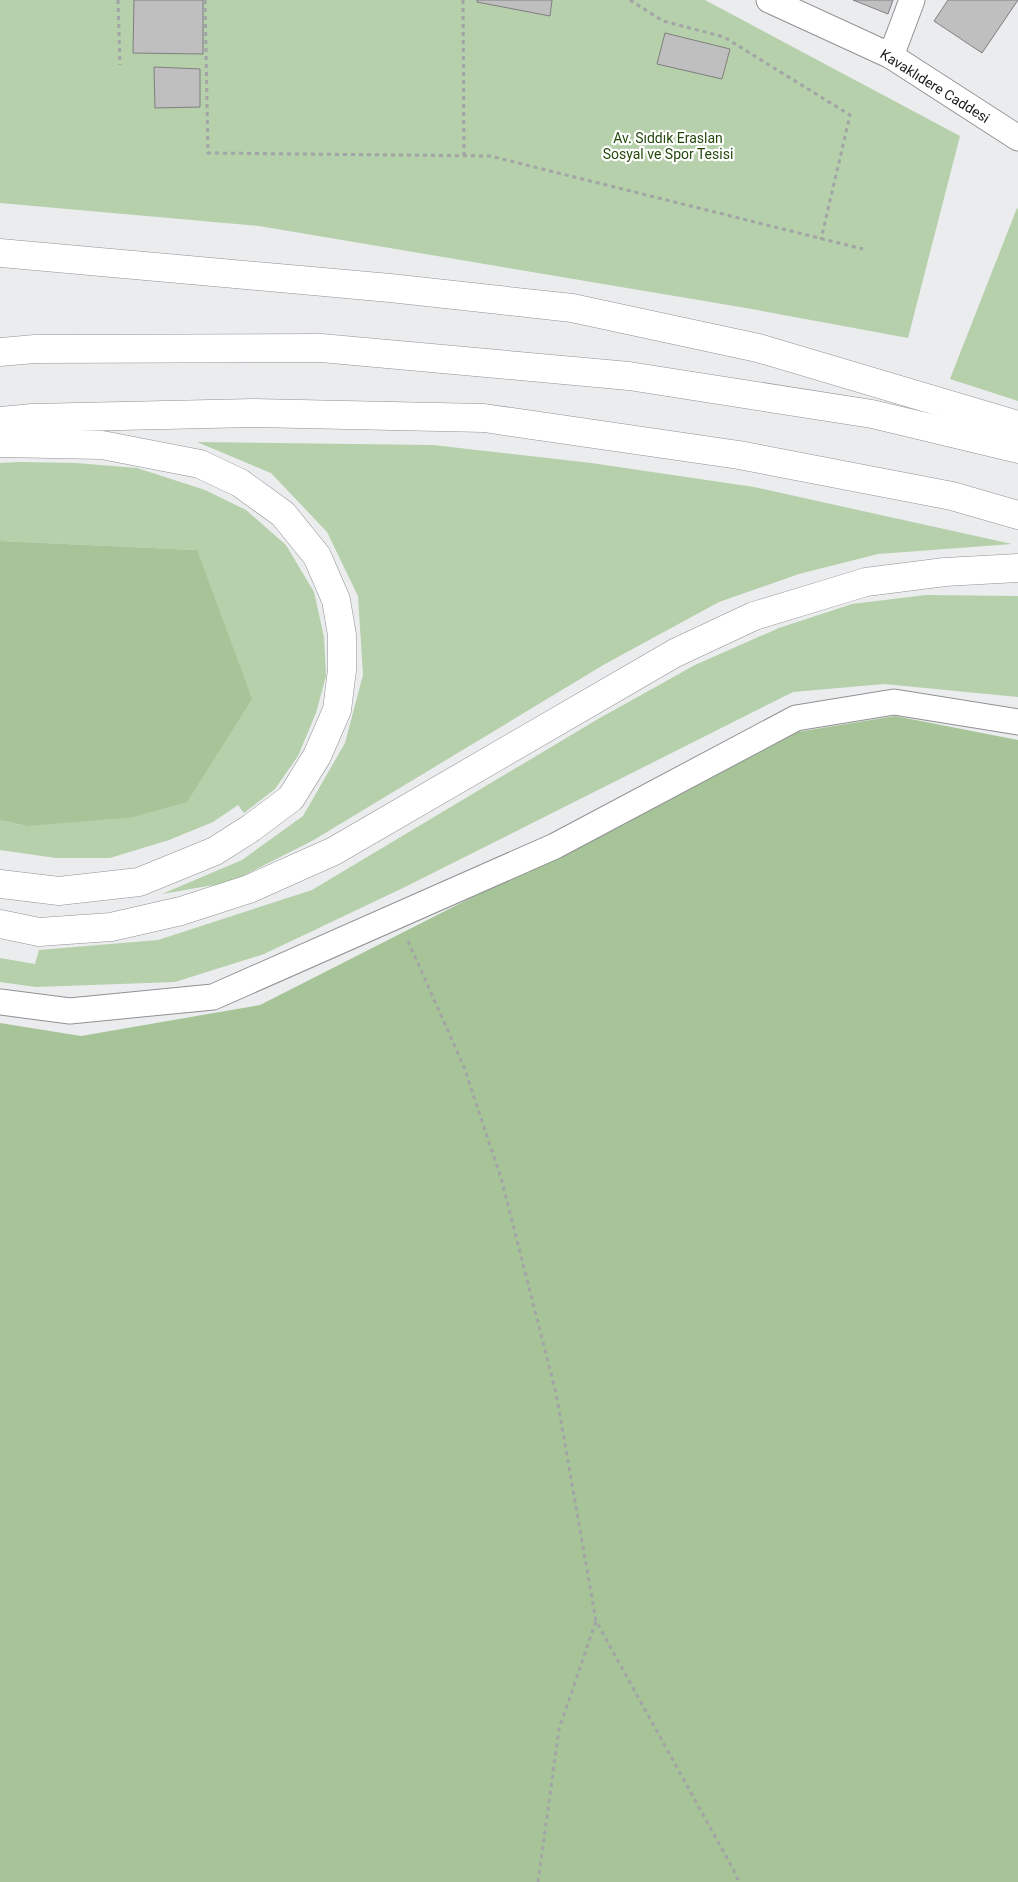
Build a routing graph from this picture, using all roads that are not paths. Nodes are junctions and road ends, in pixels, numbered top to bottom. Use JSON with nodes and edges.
{"nodes":[{"id":1,"x":770,"y":0,"type":"edge"},
{"id":2,"x":912,"y":0,"type":"edge"},
{"id":3,"x":891,"y":56,"type":"junction"},
{"id":4,"x":1018,"y":138,"type":"edge"},
{"id":5,"x":0,"y":253,"type":"edge"},
{"id":6,"x":0,"y":352,"type":"edge"},
{"id":7,"x":0,"y":420,"type":"edge"},
{"id":8,"x":1018,"y":425,"type":"edge"},
{"id":9,"x":0,"y":443,"type":"edge"},
{"id":10,"x":1018,"y":449,"type":"edge"},
{"id":11,"x":1018,"y":515,"type":"edge"},
{"id":12,"x":1018,"y":568,"type":"edge"},
{"id":13,"x":1018,"y":722,"type":"edge"},
{"id":14,"x":0,"y":884,"type":"edge"},
{"id":15,"x":0,"y":924,"type":"edge"},
{"id":16,"x":0,"y":1002,"type":"edge"}],
"edges":[{"from":1,"to":3,"type":"street","name":"Kavaklıdere Caddesi"},
{"from":2,"to":3,"type":"street"},
{"from":3,"to":4,"type":"street","name":"Kavaklıdere Caddesi"},
{"from":5,"to":8,"type":"highway"},
{"from":6,"to":10,"type":"highway"},
{"from":7,"to":11,"type":"highway"},
{"from":9,"to":14,"type":"highway"},
{"from":12,"to":15,"type":"highway"},
{"from":13,"to":16,"type":"street"}]}
